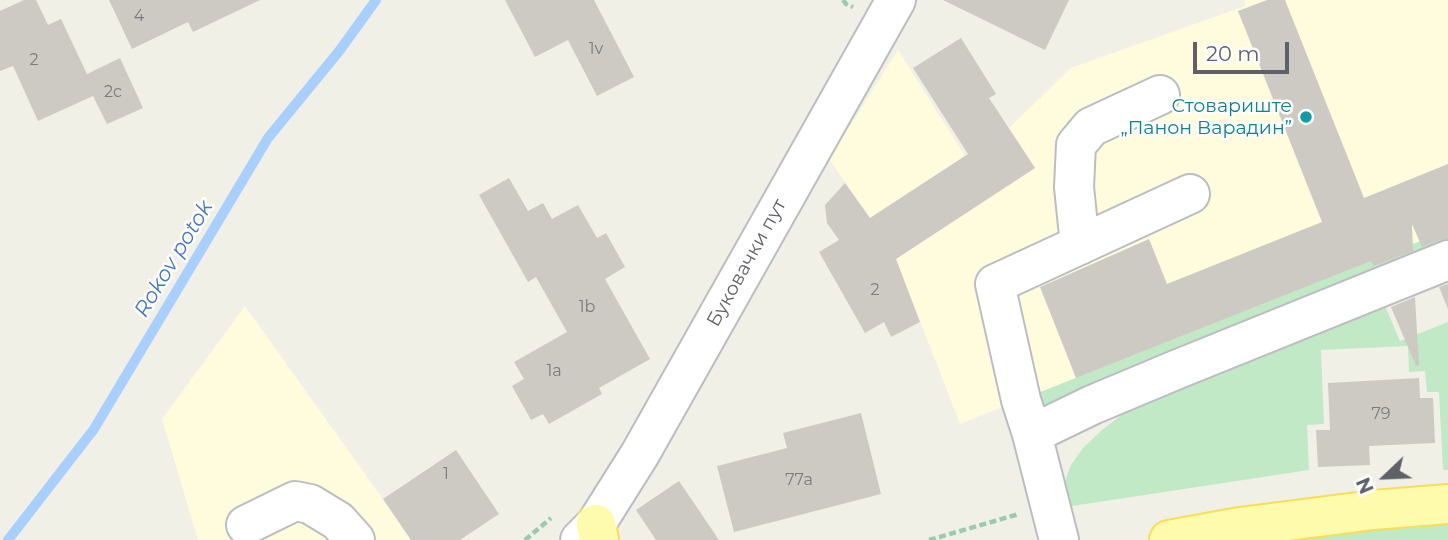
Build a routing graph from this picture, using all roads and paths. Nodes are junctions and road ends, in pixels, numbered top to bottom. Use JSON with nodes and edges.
{"nodes":[{"id":1,"x":896,"y":0,"type":"edge"},
{"id":2,"x":1160,"y":95,"type":"dead end"},
{"id":3,"x":1190,"y":194,"type":"dead end"},
{"id":4,"x":1080,"y":245,"type":"junction"},
{"id":5,"x":1448,"y":260,"type":"edge"},
{"id":6,"x":1032,"y":434,"type":"junction"},
{"id":7,"x":1448,"y":504,"type":"edge"},
{"id":8,"x":1054,"y":523,"type":"edge"},
{"id":9,"x":246,"y":525,"type":"dead end"},
{"id":10,"x":1241,"y":534,"type":"edge"},
{"id":11,"x":591,"y":535,"type":"edge"},
{"id":12,"x":355,"y":540,"type":"edge"},
{"id":13,"x":929,"y":540,"type":"edge"},
{"id":14,"x":1169,"y":540,"type":"edge"}],
"edges":[{"from":1,"to":11,"type":"street","name":"Буковачки пут"},
{"from":2,"to":4,"type":"street"},
{"from":3,"to":4,"type":"street"},
{"from":4,"to":6,"type":"street"},
{"from":5,"to":6,"type":"street"},
{"from":6,"to":8,"type":"street"},
{"from":7,"to":10,"type":"main road"},
{"from":8,"to":13,"type":"path"},
{"from":9,"to":12,"type":"street"},
{"from":10,"to":14,"type":"main road"}]}
